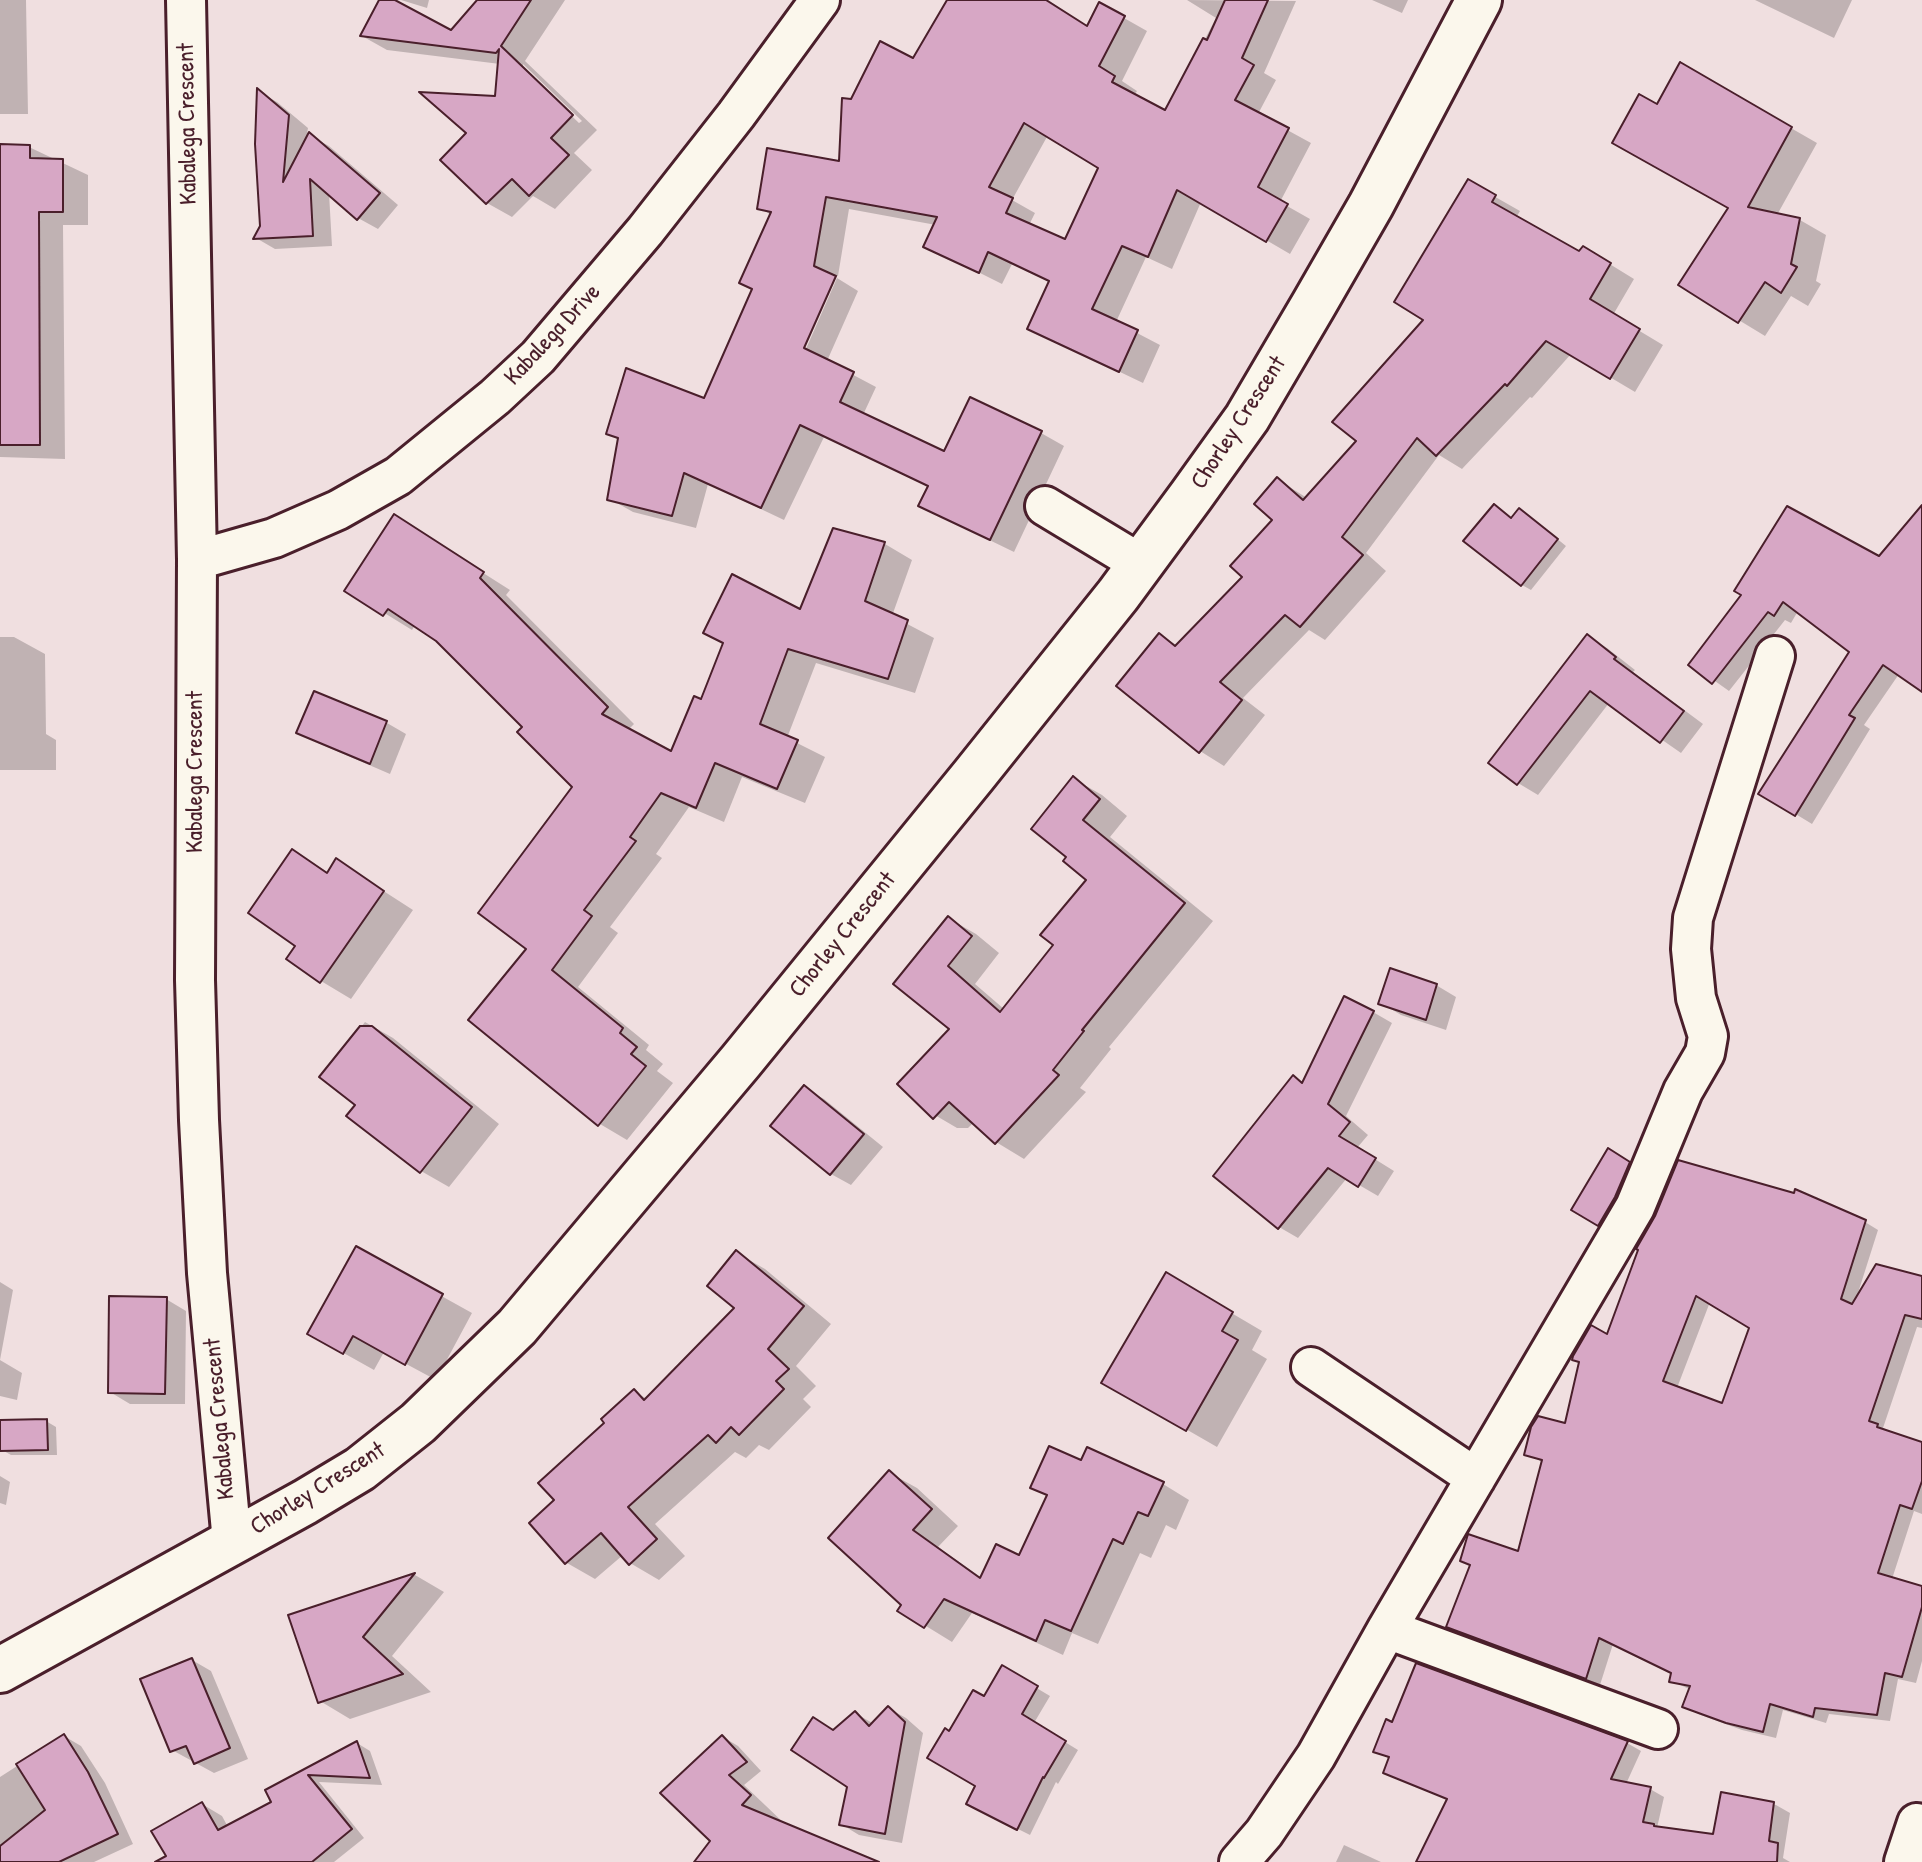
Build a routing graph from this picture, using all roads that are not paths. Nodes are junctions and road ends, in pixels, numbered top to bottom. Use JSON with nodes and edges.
{"nodes":[{"id":1,"x":186,"y":0,"type":"edge"},
{"id":2,"x":820,"y":0,"type":"edge"},
{"id":3,"x":1479,"y":0,"type":"edge"},
{"id":4,"x":1045,"y":506,"type":"dead end"},
{"id":5,"x":197,"y":560,"type":"junction"},
{"id":6,"x":1141,"y":564,"type":"junction"},
{"id":7,"x":1775,"y":656,"type":"dead end"},
{"id":8,"x":1311,"y":1367,"type":"dead end"},
{"id":9,"x":1476,"y":1478,"type":"junction"},
{"id":10,"x":232,"y":1542,"type":"junction"},
{"id":11,"x":1387,"y":1629,"type":"junction"},
{"id":12,"x":0,"y":1670,"type":"edge"},
{"id":13,"x":1658,"y":1729,"type":"dead end"},
{"id":14,"x":1917,"y":1823,"type":"dead end"},
{"id":15,"x":1239,"y":1862,"type":"edge"},
{"id":16,"x":1904,"y":1862,"type":"edge"}],
"edges":[{"from":1,"to":5,"type":"street","name":"Kabalega Crescent"},
{"from":2,"to":5,"type":"street","name":"Kabalega Drive"},
{"from":3,"to":6,"type":"main road","name":"Chorley Crescent"},
{"from":4,"to":6,"type":"street"},
{"from":5,"to":10,"type":"street","name":"Kabalega Crescent"},
{"from":6,"to":10,"type":"main road","name":"Chorley Crescent"},
{"from":7,"to":9,"type":"street"},
{"from":8,"to":9,"type":"street"},
{"from":9,"to":11,"type":"street"},
{"from":10,"to":12,"type":"main road","name":"Chorley Crescent"},
{"from":11,"to":13,"type":"street"},
{"from":11,"to":15,"type":"street"},
{"from":14,"to":16,"type":"street"}]}
